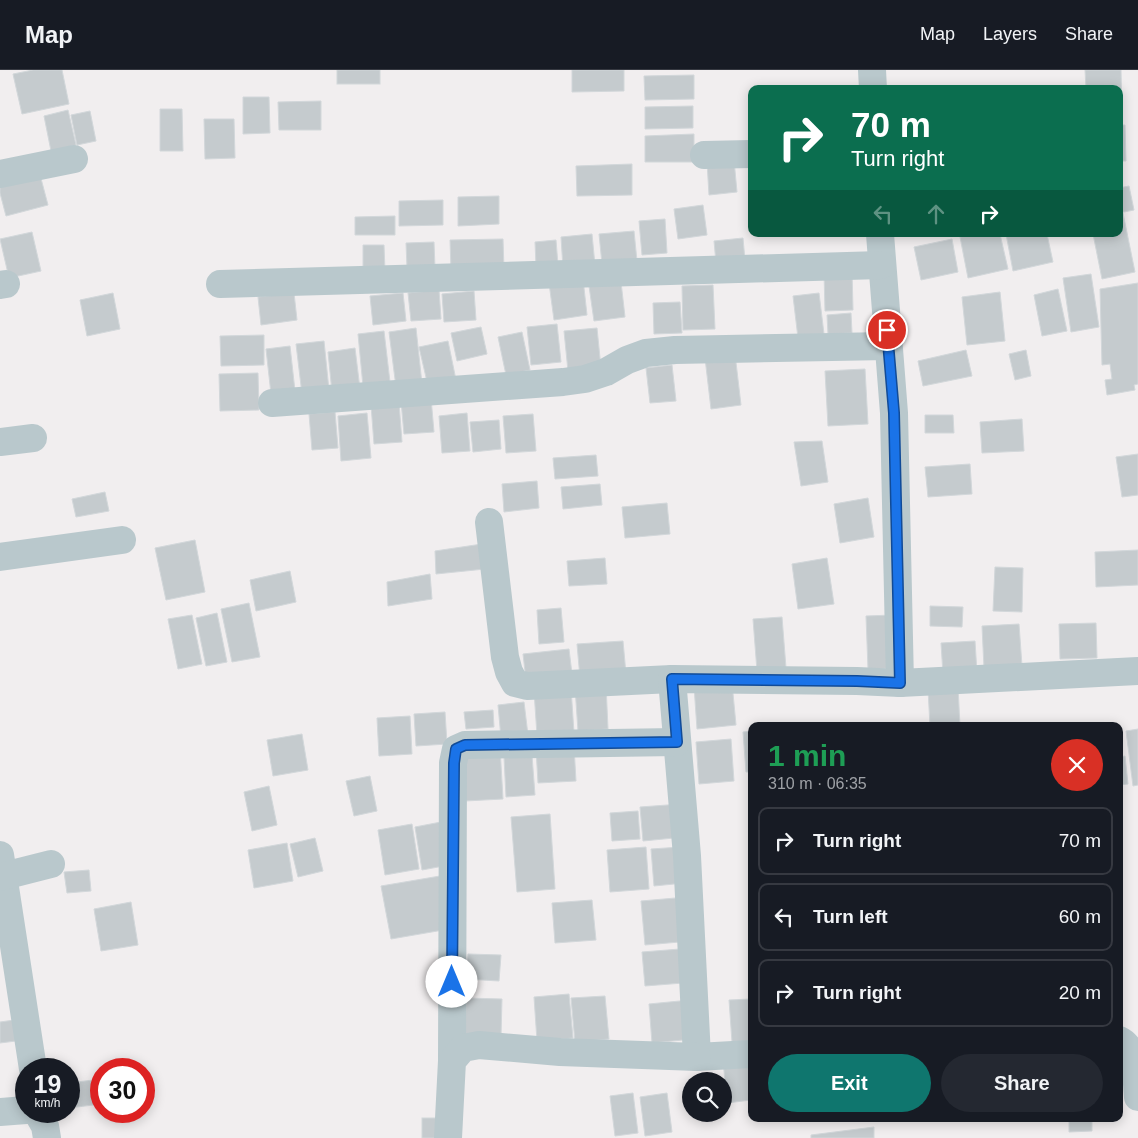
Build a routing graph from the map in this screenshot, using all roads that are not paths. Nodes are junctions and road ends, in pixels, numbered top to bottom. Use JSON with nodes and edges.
{"nodes":[{"id":1,"x":872,"y":70,"type":"edge"},
{"id":2,"x":873,"y":85,"type":"edge"},
{"id":3,"x":748,"y":154,"type":"edge"},
{"id":4,"x":704,"y":155,"type":"dead end"},
{"id":5,"x":74,"y":159,"type":"dead end"},
{"id":6,"x":0,"y":174,"type":"edge"},
{"id":7,"x":880,"y":237,"type":"edge"},
{"id":8,"x":881,"y":265,"type":"junction"},
{"id":9,"x":220,"y":284,"type":"dead end"},
{"id":10,"x":888,"y":346,"type":"junction"},
{"id":11,"x":272,"y":403,"type":"dead end"},
{"id":12,"x":34,"y":438,"type":"dead end"},
{"id":13,"x":0,"y":442,"type":"edge"},
{"id":14,"x":489,"y":522,"type":"dead end"},
{"id":15,"x":122,"y":540,"type":"dead end"},
{"id":16,"x":0,"y":557,"type":"edge"},
{"id":17,"x":1138,"y":671,"type":"edge"},
{"id":18,"x":672,"y":679,"type":"junction"},
{"id":19,"x":900,"y":683,"type":"junction"},
{"id":20,"x":677,"y":742,"type":"junction"},
{"id":21,"x":51,"y":864,"type":"dead end"},
{"id":22,"x":1,"y":869,"type":"edge"},
{"id":23,"x":1123,"y":1042,"type":"edge"},
{"id":24,"x":748,"y":1054,"type":"edge"},
{"id":25,"x":697,"y":1057,"type":"junction"},
{"id":26,"x":31,"y":1058,"type":"edge"},
{"id":27,"x":452,"y":1062,"type":"junction"},
{"id":28,"x":1138,"y":1097,"type":"edge"},
{"id":29,"x":0,"y":1112,"type":"edge"},
{"id":30,"x":15,"y":1114,"type":"edge"},
{"id":31,"x":448,"y":1138,"type":"edge"}],
"edges":[{"from":1,"to":2,"type":"street"},
{"from":3,"to":4,"type":"street"},
{"from":5,"to":6,"type":"street"},
{"from":7,"to":8,"type":"street"},
{"from":8,"to":9,"type":"street"},
{"from":8,"to":10,"type":"street"},
{"from":10,"to":11,"type":"street"},
{"from":10,"to":19,"type":"street"},
{"from":12,"to":13,"type":"street"},
{"from":14,"to":18,"type":"street"},
{"from":15,"to":16,"type":"street"},
{"from":17,"to":19,"type":"street"},
{"from":18,"to":19,"type":"street"},
{"from":18,"to":20,"type":"street"},
{"from":20,"to":25,"type":"street"},
{"from":20,"to":27,"type":"street"},
{"from":21,"to":22,"type":"street"},
{"from":22,"to":26,"type":"street"},
{"from":23,"to":28,"type":"street"},
{"from":24,"to":25,"type":"street"},
{"from":25,"to":27,"type":"street"},
{"from":27,"to":31,"type":"street"},
{"from":29,"to":30,"type":"street"}]}
